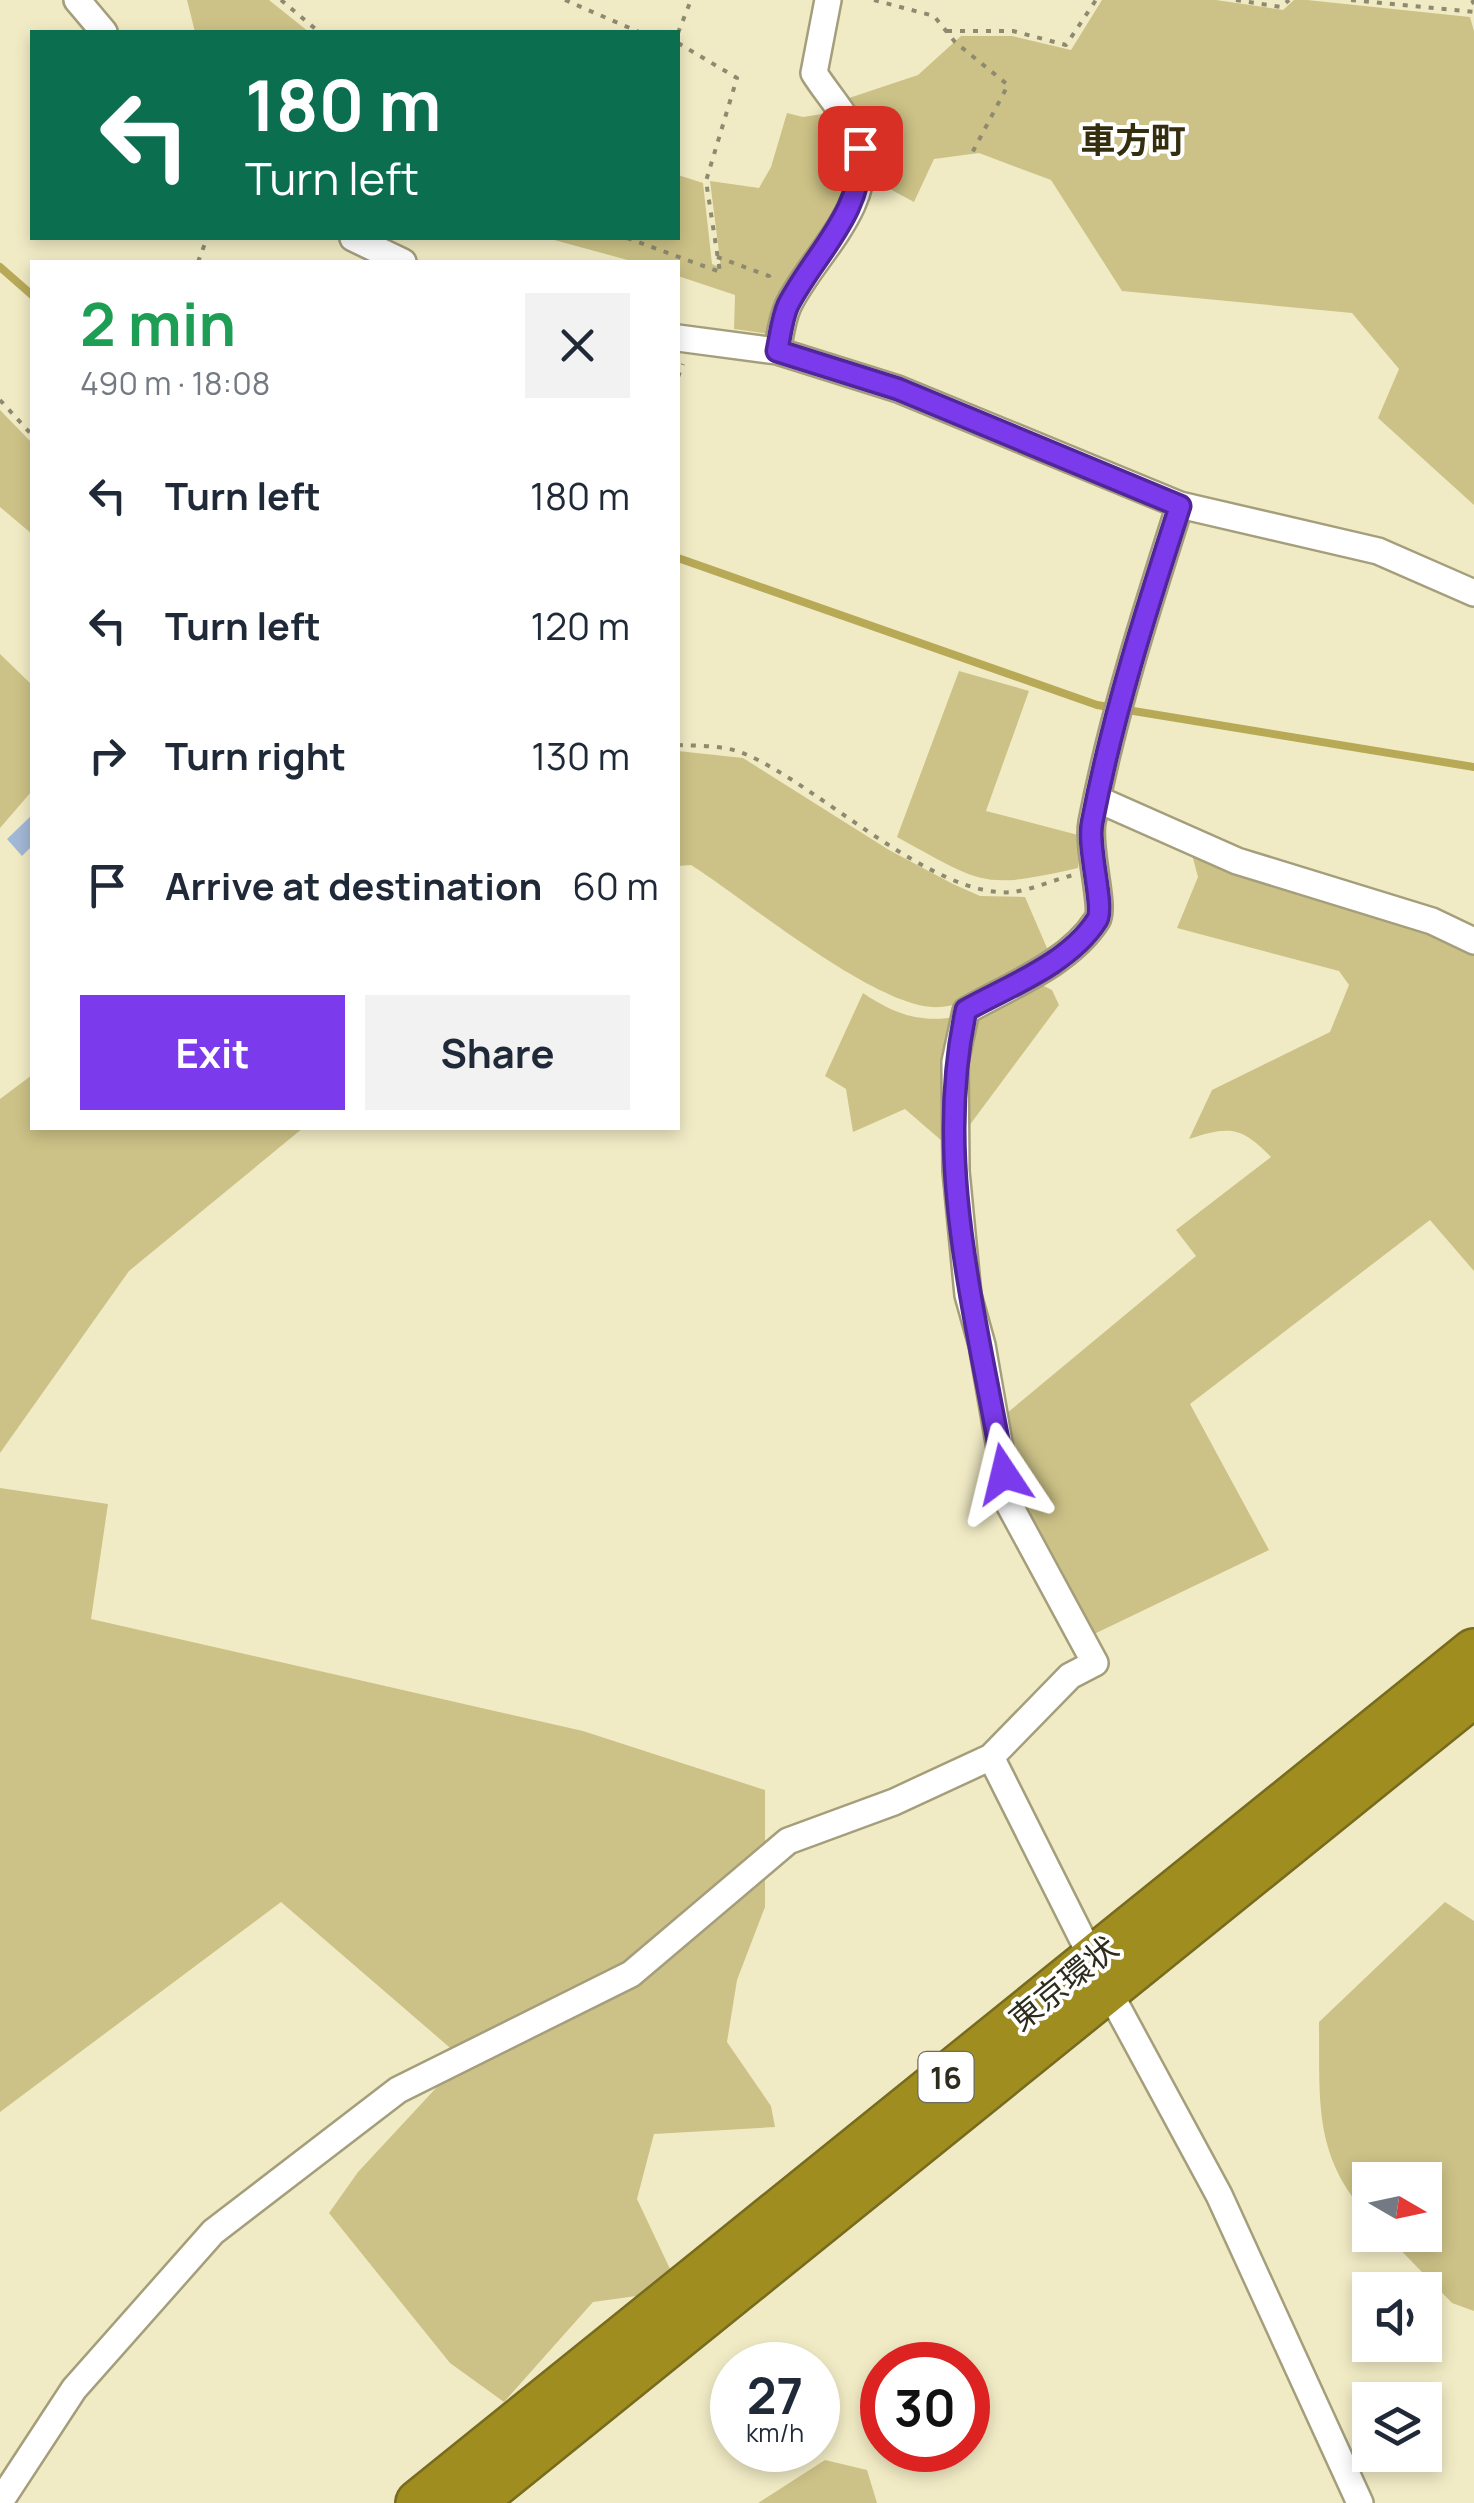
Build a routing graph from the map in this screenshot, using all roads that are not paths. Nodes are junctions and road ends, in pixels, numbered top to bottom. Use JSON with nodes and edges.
{"nodes":[{"id":1,"x":77,"y":0,"type":"edge"},
{"id":2,"x":828,"y":0,"type":"edge"},
{"id":3,"x":102,"y":30,"type":"edge"},
{"id":4,"x":357,"y":240,"type":"edge"},
{"id":5,"x":399,"y":260,"type":"edge"},
{"id":6,"x":680,"y":338,"type":"edge"},
{"id":7,"x":777,"y":351,"type":"junction"},
{"id":8,"x":1180,"y":506,"type":"junction"},
{"id":9,"x":1474,"y":593,"type":"edge"},
{"id":10,"x":1097,"y":799,"type":"junction"},
{"id":11,"x":1474,"y":941,"type":"edge"},
{"id":12,"x":1474,"y":1652,"type":"edge"},
{"id":13,"x":1474,"y":1693,"type":"edge"},
{"id":14,"x":991,"y":1757,"type":"junction"},
{"id":15,"x":1100,"y":1973,"type":"junction"},
{"id":16,"x":0,"y":2502,"type":"edge"},
{"id":17,"x":418,"y":2503,"type":"edge"},
{"id":18,"x":470,"y":2503,"type":"edge"},
{"id":19,"x":1360,"y":2503,"type":"edge"}],
"edges":[{"from":1,"to":3,"type":"street"},
{"from":2,"to":7,"type":"street"},
{"from":4,"to":5,"type":"street"},
{"from":6,"to":7,"type":"street"},
{"from":7,"to":8,"type":"street"},
{"from":8,"to":9,"type":"street"},
{"from":8,"to":10,"type":"street"},
{"from":10,"to":11,"type":"street"},
{"from":10,"to":14,"type":"street"},
{"from":12,"to":15,"type":"highway","name":"東京環状","number":"16"},
{"from":13,"to":15,"type":"highway","name":"東京環状","number":"16"},
{"from":14,"to":15,"type":"street"},
{"from":14,"to":16,"type":"street"},
{"from":15,"to":17,"type":"highway","name":"東京環状","number":"16"},
{"from":15,"to":18,"type":"highway","name":"東京環状","number":"16"},
{"from":15,"to":19,"type":"street"}]}
